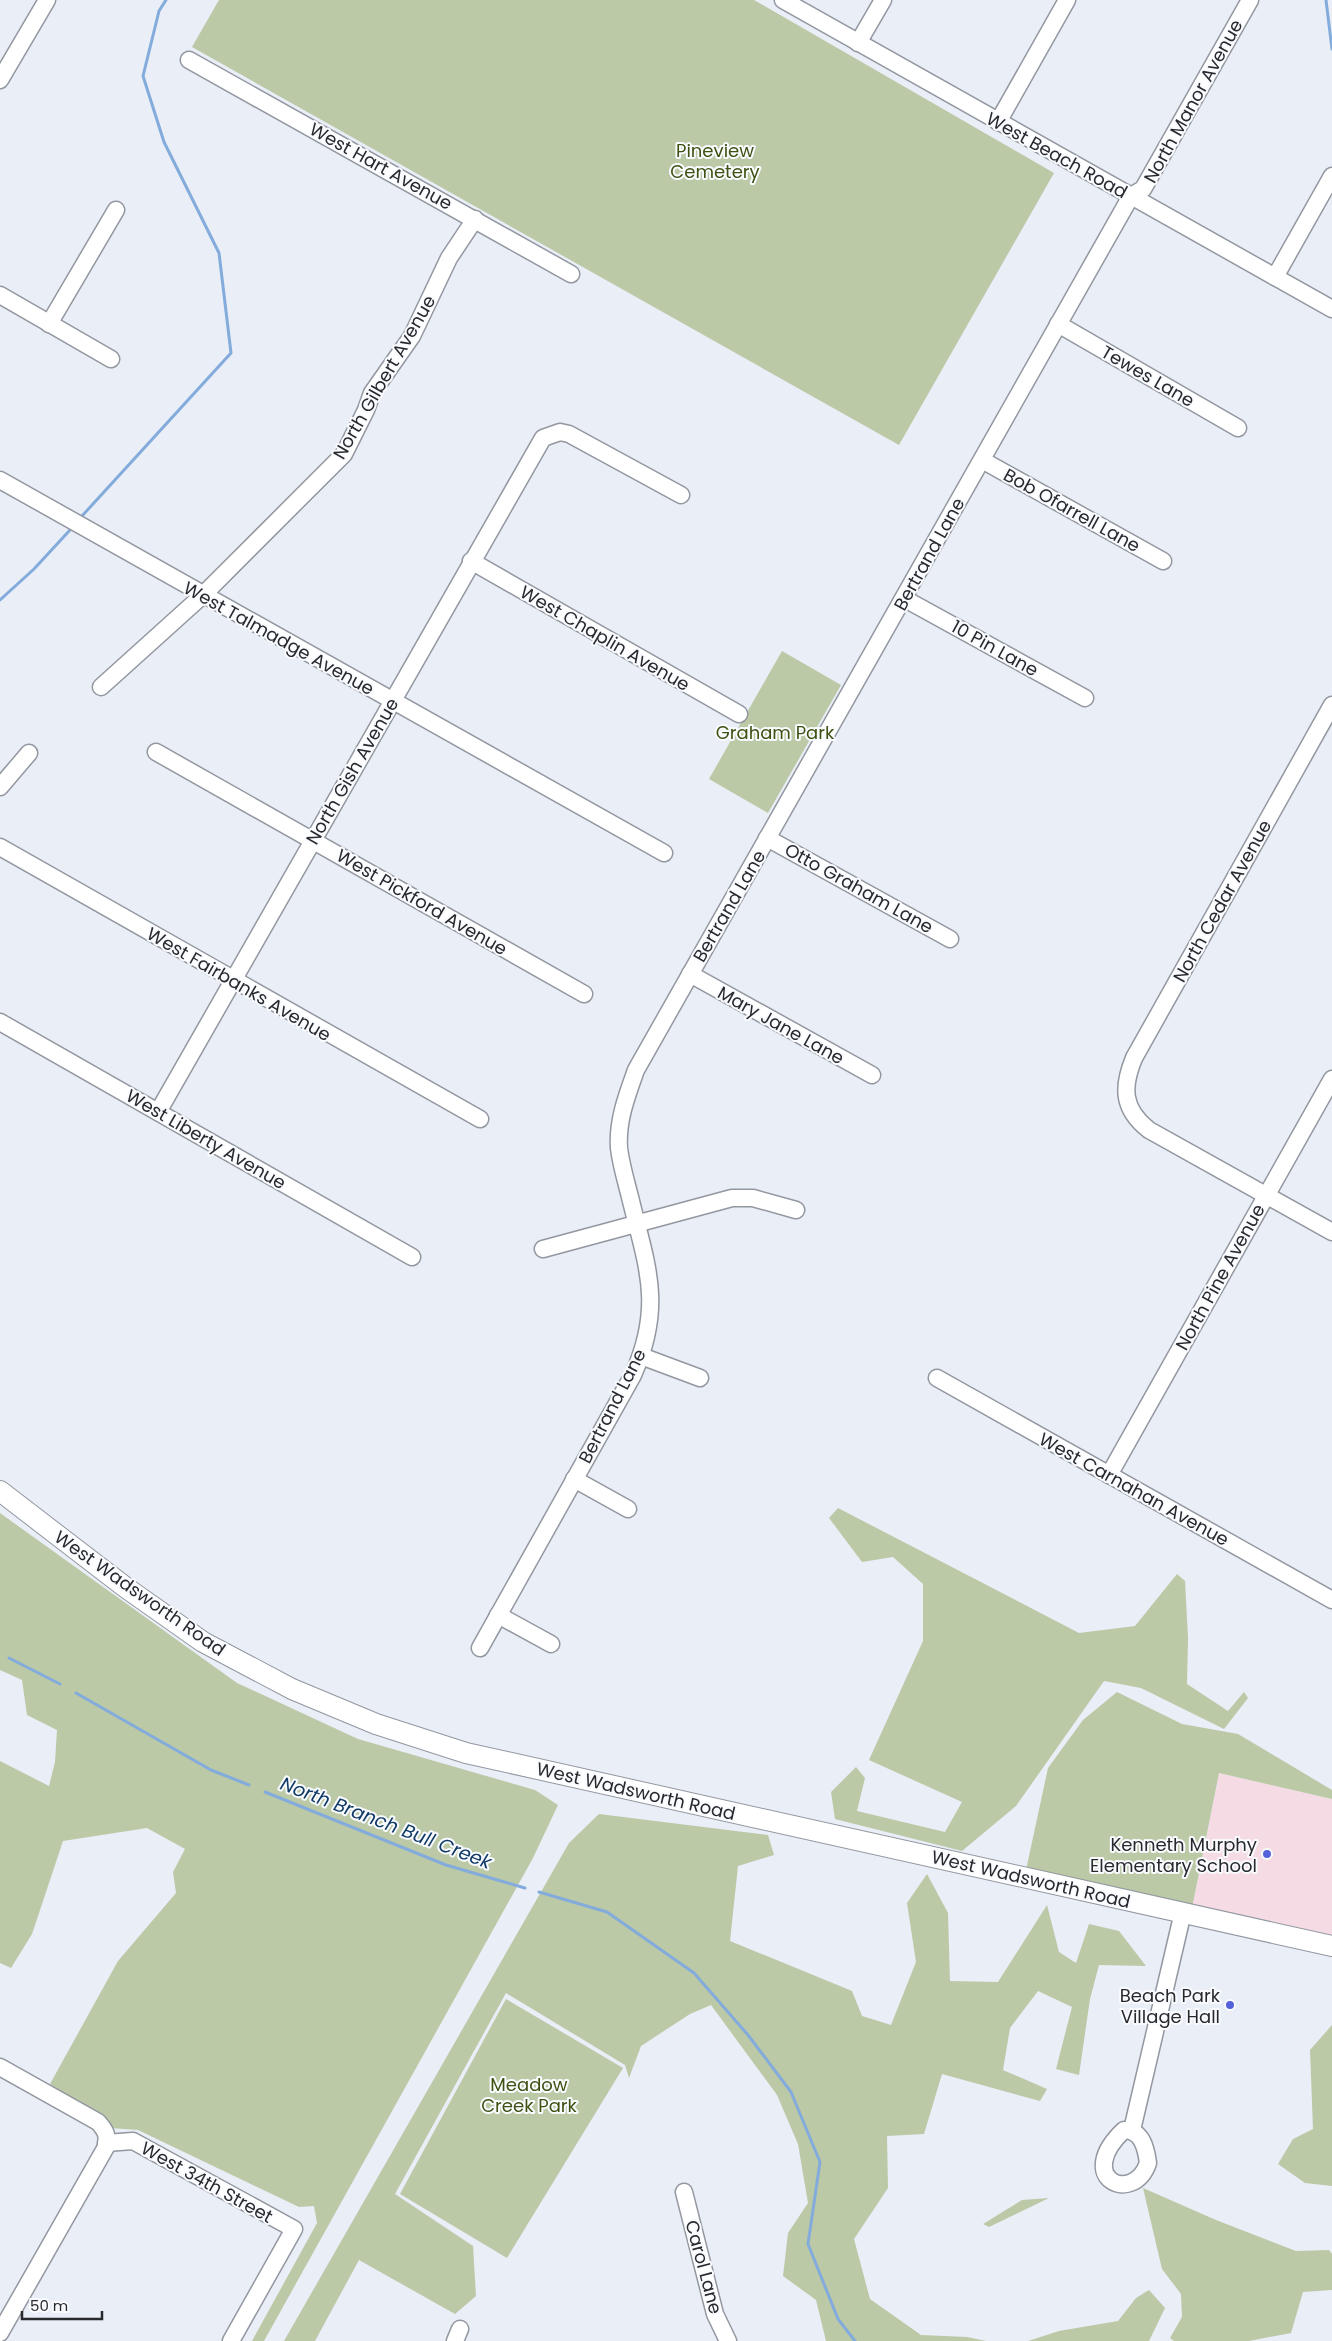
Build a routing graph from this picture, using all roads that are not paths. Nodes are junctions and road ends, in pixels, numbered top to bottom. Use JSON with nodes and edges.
{"nodes":[{"id":1,"x":47,"y":0,"type":"edge"},
{"id":2,"x":783,"y":0,"type":"edge"},
{"id":3,"x":882,"y":0,"type":"edge"},
{"id":4,"x":1067,"y":0,"type":"edge"},
{"id":5,"x":1250,"y":0,"type":"edge"},
{"id":6,"x":858,"y":43,"type":"junction"},
{"id":7,"x":190,"y":60,"type":"dead end"},
{"id":8,"x":0,"y":80,"type":"edge"},
{"id":9,"x":998,"y":122,"type":"junction"},
{"id":10,"x":1332,"y":176,"type":"edge"},
{"id":11,"x":1131,"y":196,"type":"junction"},
{"id":12,"x":116,"y":210,"type":"dead end"},
{"id":13,"x":475,"y":219,"type":"junction"},
{"id":14,"x":571,"y":274,"type":"dead end"},
{"id":15,"x":1275,"y":277,"type":"junction"},
{"id":16,"x":0,"y":296,"type":"edge"},
{"id":17,"x":1332,"y":310,"type":"edge"},
{"id":18,"x":49,"y":324,"type":"junction"},
{"id":19,"x":1058,"y":324,"type":"junction"},
{"id":20,"x":111,"y":360,"type":"dead end"},
{"id":21,"x":1238,"y":428,"type":"dead end"},
{"id":22,"x":982,"y":460,"type":"junction"},
{"id":23,"x":0,"y":480,"type":"edge"},
{"id":24,"x":681,"y":496,"type":"dead end"},
{"id":25,"x":1163,"y":561,"type":"dead end"},
{"id":26,"x":471,"y":562,"type":"junction"},
{"id":27,"x":203,"y":595,"type":"junction"},
{"id":28,"x":905,"y":599,"type":"junction"},
{"id":29,"x":101,"y":687,"type":"dead end"},
{"id":30,"x":1085,"y":698,"type":"dead end"},
{"id":31,"x":392,"y":701,"type":"junction"},
{"id":32,"x":1332,"y":705,"type":"edge"},
{"id":33,"x":740,"y":714,"type":"dead end"},
{"id":34,"x":156,"y":752,"type":"dead end"},
{"id":35,"x":29,"y":753,"type":"dead end"},
{"id":36,"x":0,"y":787,"type":"edge"},
{"id":37,"x":767,"y":838,"type":"junction"},
{"id":38,"x":313,"y":840,"type":"junction"},
{"id":39,"x":0,"y":846,"type":"edge"},
{"id":40,"x":664,"y":853,"type":"dead end"},
{"id":41,"x":950,"y":939,"type":"dead end"},
{"id":42,"x":690,"y":974,"type":"junction"},
{"id":43,"x":233,"y":981,"type":"junction"},
{"id":44,"x":584,"y":994,"type":"dead end"},
{"id":45,"x":0,"y":1022,"type":"edge"},
{"id":46,"x":872,"y":1075,"type":"dead end"},
{"id":47,"x":1332,"y":1079,"type":"edge"},
{"id":48,"x":158,"y":1112,"type":"junction"},
{"id":49,"x":480,"y":1119,"type":"dead end"},
{"id":50,"x":1266,"y":1196,"type":"junction"},
{"id":51,"x":796,"y":1210,"type":"dead end"},
{"id":52,"x":636,"y":1223,"type":"junction"},
{"id":53,"x":1332,"y":1232,"type":"edge"},
{"id":54,"x":543,"y":1249,"type":"dead end"},
{"id":55,"x":412,"y":1257,"type":"dead end"},
{"id":56,"x":641,"y":1356,"type":"junction"},
{"id":57,"x":700,"y":1378,"type":"dead end"},
{"id":58,"x":937,"y":1378,"type":"dead end"},
{"id":59,"x":1109,"y":1475,"type":"junction"},
{"id":60,"x":574,"y":1479,"type":"junction"},
{"id":61,"x":0,"y":1491,"type":"edge"},
{"id":62,"x":628,"y":1509,"type":"dead end"},
{"id":63,"x":1332,"y":1600,"type":"edge"},
{"id":64,"x":498,"y":1615,"type":"junction"},
{"id":65,"x":551,"y":1644,"type":"dead end"},
{"id":66,"x":480,"y":1648,"type":"dead end"},
{"id":67,"x":1182,"y":1912,"type":"junction"},
{"id":68,"x":1332,"y":1946,"type":"edge"},
{"id":69,"x":0,"y":2067,"type":"edge"},
{"id":70,"x":1132,"y":2130,"type":"dead end"},
{"id":71,"x":106,"y":2144,"type":"junction"},
{"id":72,"x":684,"y":2192,"type":"dead end"},
{"id":73,"x":0,"y":2333,"type":"edge"},
{"id":74,"x":231,"y":2341,"type":"edge"},
{"id":75,"x":728,"y":2341,"type":"edge"}],
"edges":[{"from":1,"to":8,"type":"street"},
{"from":2,"to":6,"type":"street","name":"West Beach Road"},
{"from":3,"to":6,"type":"street"},
{"from":4,"to":9,"type":"street"},
{"from":5,"to":11,"type":"street","name":"North Manor Avenue"},
{"from":6,"to":9,"type":"street","name":"West Beach Road"},
{"from":7,"to":13,"type":"street","name":"West Hart Avenue"},
{"from":9,"to":11,"type":"street","name":"West Beach Road"},
{"from":10,"to":15,"type":"street"},
{"from":11,"to":15,"type":"street","name":"West Beach Road"},
{"from":11,"to":19,"type":"street","name":"Bertrand Lane"},
{"from":12,"to":18,"type":"street"},
{"from":13,"to":14,"type":"street","name":"West Hart Avenue"},
{"from":13,"to":27,"type":"street","name":"North Gilbert Avenue"},
{"from":15,"to":17,"type":"street","name":"West Beach Road"},
{"from":16,"to":18,"type":"street"},
{"from":18,"to":20,"type":"street"},
{"from":19,"to":21,"type":"street","name":"Tewes Lane"},
{"from":19,"to":22,"type":"street","name":"Bertrand Lane"},
{"from":22,"to":25,"type":"street","name":"Bob Ofarrell Lane"},
{"from":22,"to":28,"type":"street","name":"Bertrand Lane"},
{"from":23,"to":27,"type":"street","name":"West Talmadge Avenue"},
{"from":24,"to":26,"type":"street","name":"North Gish Avenue"},
{"from":26,"to":31,"type":"street","name":"North Gish Avenue"},
{"from":26,"to":33,"type":"street","name":"West Chaplin Avenue"},
{"from":27,"to":29,"type":"street","name":"North Gilbert Avenue"},
{"from":27,"to":31,"type":"street","name":"West Talmadge Avenue"},
{"from":28,"to":30,"type":"street","name":"10 Pin Lane"},
{"from":28,"to":37,"type":"street","name":"Bertrand Lane"},
{"from":31,"to":38,"type":"street","name":"North Gish Avenue"},
{"from":31,"to":40,"type":"street","name":"West Talmadge Avenue"},
{"from":32,"to":50,"type":"street","name":"North Cedar Avenue"},
{"from":34,"to":38,"type":"street","name":"West Pickford Avenue"},
{"from":35,"to":36,"type":"street"},
{"from":37,"to":41,"type":"street","name":"Otto Graham Lane"},
{"from":37,"to":42,"type":"street","name":"Bertrand Lane"},
{"from":38,"to":43,"type":"street","name":"North Gish Avenue"},
{"from":38,"to":44,"type":"street","name":"West Pickford Avenue"},
{"from":39,"to":43,"type":"street","name":"West Fairbanks Avenue"},
{"from":42,"to":46,"type":"street","name":"Mary Jane Lane"},
{"from":42,"to":52,"type":"street","name":"Bertrand Lane"},
{"from":43,"to":48,"type":"street","name":"North Gish Avenue"},
{"from":43,"to":49,"type":"street","name":"West Fairbanks Avenue"},
{"from":45,"to":48,"type":"street","name":"West Liberty Avenue"},
{"from":47,"to":50,"type":"street","name":"North Pine Avenue"},
{"from":48,"to":55,"type":"street","name":"West Liberty Avenue"},
{"from":50,"to":53,"type":"street"},
{"from":50,"to":59,"type":"street","name":"North Pine Avenue"},
{"from":51,"to":52,"type":"street"},
{"from":52,"to":54,"type":"street"},
{"from":52,"to":56,"type":"street","name":"Bertrand Lane"},
{"from":56,"to":57,"type":"street"},
{"from":56,"to":60,"type":"street","name":"Bertrand Lane"},
{"from":58,"to":59,"type":"street","name":"West Carnahan Avenue"},
{"from":59,"to":63,"type":"street","name":"West Carnahan Avenue"},
{"from":60,"to":62,"type":"street"},
{"from":60,"to":64,"type":"street","name":"Bertrand Lane"},
{"from":61,"to":67,"type":"main road","name":"West Wadsworth Road"},
{"from":64,"to":65,"type":"street"},
{"from":64,"to":66,"type":"street","name":"Bertrand Lane"},
{"from":67,"to":68,"type":"main road","name":"West Wadsworth Road"},
{"from":67,"to":70,"type":"street"},
{"from":69,"to":71,"type":"street"},
{"from":71,"to":73,"type":"street"},
{"from":71,"to":74,"type":"street","name":"West 34th Street"},
{"from":72,"to":75,"type":"street","name":"Carol Lane"}]}
